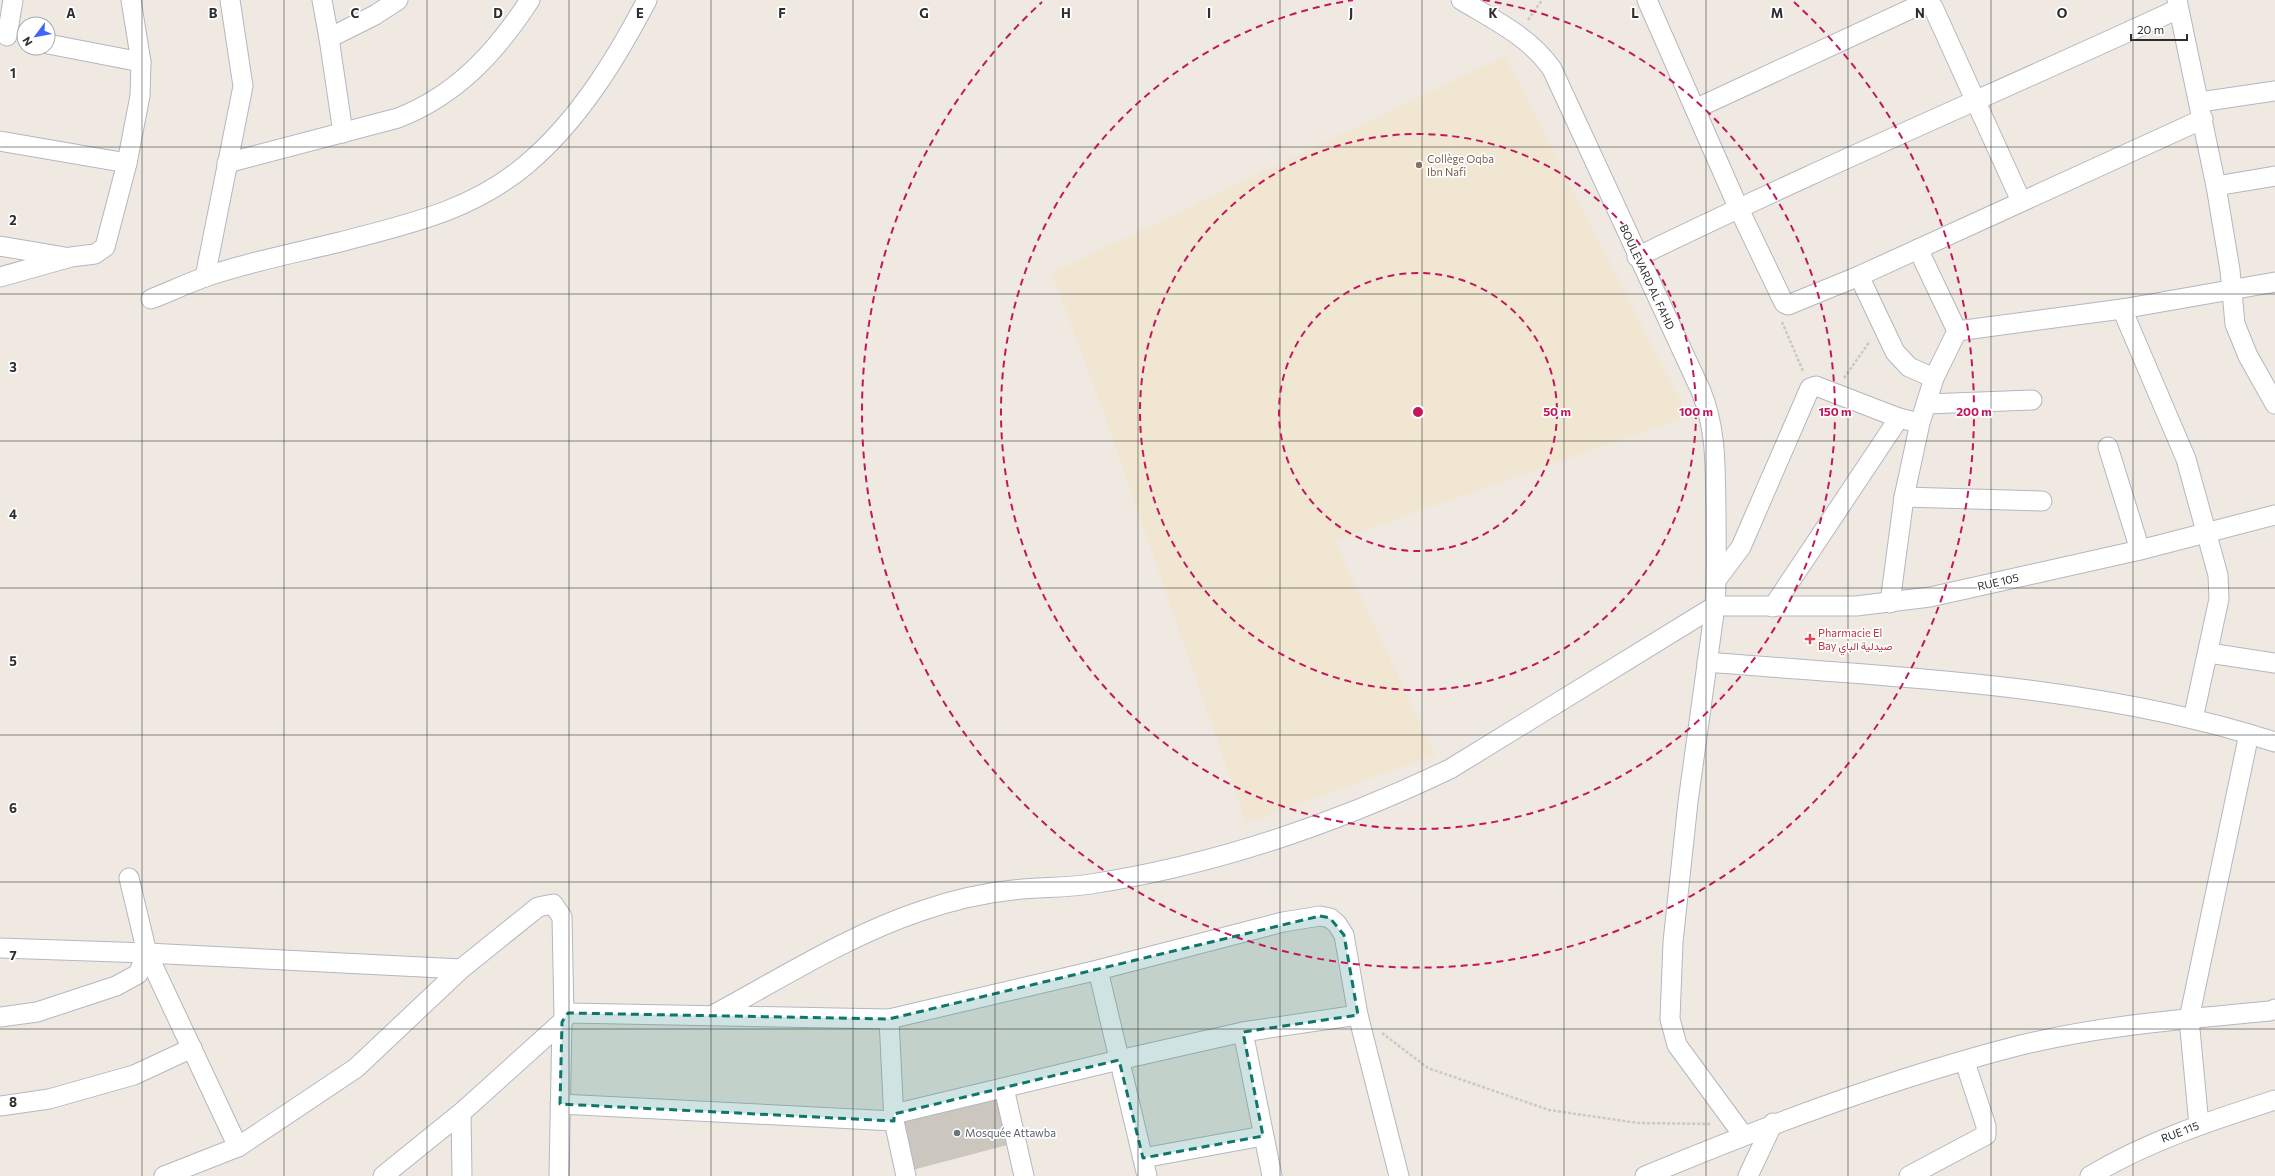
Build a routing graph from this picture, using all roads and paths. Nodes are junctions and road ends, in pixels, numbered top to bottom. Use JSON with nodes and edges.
{"nodes":[{"id":1,"x":13,"y":0,"type":"edge"},
{"id":2,"x":130,"y":0,"type":"edge"},
{"id":3,"x":230,"y":0,"type":"edge"},
{"id":4,"x":322,"y":0,"type":"edge"},
{"id":5,"x":398,"y":0,"type":"edge"},
{"id":6,"x":530,"y":0,"type":"edge"},
{"id":7,"x":647,"y":0,"type":"edge"},
{"id":8,"x":1461,"y":0,"type":"edge"},
{"id":9,"x":1542,"y":0,"type":"edge"},
{"id":10,"x":1647,"y":0,"type":"edge"},
{"id":11,"x":2178,"y":5,"type":"edge"},
{"id":12,"x":1518,"y":35,"type":"junction"},
{"id":13,"x":10,"y":36,"type":"edge"},
{"id":14,"x":330,"y":38,"type":"junction"},
{"id":15,"x":56,"y":46,"type":"edge"},
{"id":16,"x":142,"y":62,"type":"junction"},
{"id":17,"x":2275,"y":91,"type":"edge"},
{"id":18,"x":1977,"y":102,"type":"junction"},
{"id":19,"x":1696,"y":110,"type":"junction"},
{"id":20,"x":2201,"y":111,"type":"junction"},
{"id":21,"x":343,"y":133,"type":"junction"},
{"id":22,"x":0,"y":142,"type":"edge"},
{"id":23,"x":127,"y":163,"type":"junction"},
{"id":24,"x":227,"y":163,"type":"junction"},
{"id":25,"x":2275,"y":176,"type":"edge"},
{"id":26,"x":2216,"y":186,"type":"junction"},
{"id":27,"x":2021,"y":201,"type":"junction"},
{"id":28,"x":1738,"y":207,"type":"junction"},
{"id":29,"x":0,"y":246,"type":"edge"},
{"id":30,"x":1918,"y":248,"type":"junction"},
{"id":31,"x":1637,"y":257,"type":"junction"},
{"id":32,"x":71,"y":258,"type":"junction"},
{"id":33,"x":1859,"y":276,"type":"junction"},
{"id":34,"x":0,"y":277,"type":"edge"},
{"id":35,"x":205,"y":277,"type":"junction"},
{"id":36,"x":2275,"y":282,"type":"edge"},
{"id":37,"x":2231,"y":289,"type":"junction"},
{"id":38,"x":151,"y":299,"type":"dead end"},
{"id":39,"x":1784,"y":303,"type":"junction"},
{"id":40,"x":2122,"y":309,"type":"junction"},
{"id":41,"x":1882,"y":324,"type":"junction"},
{"id":42,"x":1957,"y":331,"type":"junction"},
{"id":43,"x":1934,"y":378,"type":"junction"},
{"id":44,"x":1810,"y":388,"type":"junction"},
{"id":45,"x":1833,"y":393,"type":"junction"},
{"id":46,"x":2032,"y":400,"type":"dead end"},
{"id":47,"x":1926,"y":404,"type":"junction"},
{"id":48,"x":2275,"y":404,"type":"edge"},
{"id":49,"x":1899,"y":418,"type":"junction"},
{"id":50,"x":1920,"y":423,"type":"junction"},
{"id":51,"x":2108,"y":447,"type":"dead end"},
{"id":52,"x":1904,"y":497,"type":"junction"},
{"id":53,"x":2042,"y":501,"type":"dead end"},
{"id":54,"x":2275,"y":515,"type":"edge"},
{"id":55,"x":2207,"y":533,"type":"junction"},
{"id":56,"x":2140,"y":550,"type":"junction"},
{"id":57,"x":1717,"y":579,"type":"junction"},
{"id":58,"x":1890,"y":603,"type":"junction"},
{"id":59,"x":1715,"y":606,"type":"junction"},
{"id":60,"x":1773,"y":607,"type":"junction"},
{"id":61,"x":2209,"y":653,"type":"junction"},
{"id":62,"x":1707,"y":662,"type":"junction"},
{"id":63,"x":2275,"y":662,"type":"edge"},
{"id":64,"x":2193,"y":719,"type":"junction"},
{"id":65,"x":2249,"y":734,"type":"junction"},
{"id":66,"x":2275,"y":742,"type":"edge"},
{"id":67,"x":129,"y":878,"type":"dead end"},
{"id":68,"x":0,"y":948,"type":"edge"},
{"id":69,"x":147,"y":952,"type":"junction"},
{"id":70,"x":461,"y":969,"type":"junction"},
{"id":71,"x":1098,"y":970,"type":"junction"},
{"id":72,"x":2275,"y":1008,"type":"edge"},
{"id":73,"x":712,"y":1015,"type":"junction"},
{"id":74,"x":1358,"y":1015,"type":"junction"},
{"id":75,"x":0,"y":1017,"type":"edge"},
{"id":76,"x":889,"y":1019,"type":"junction"},
{"id":77,"x":2189,"y":1019,"type":"junction"},
{"id":78,"x":563,"y":1020,"type":"junction"},
{"id":79,"x":1243,"y":1032,"type":"junction"},
{"id":80,"x":192,"y":1048,"type":"junction"},
{"id":81,"x":1119,"y":1060,"type":"junction"},
{"id":82,"x":1965,"y":1062,"type":"junction"},
{"id":83,"x":1004,"y":1088,"type":"junction"},
{"id":84,"x":2275,"y":1100,"type":"edge"},
{"id":85,"x":560,"y":1104,"type":"junction"},
{"id":86,"x":0,"y":1106,"type":"edge"},
{"id":87,"x":460,"y":1114,"type":"junction"},
{"id":88,"x":894,"y":1118,"type":"junction"},
{"id":89,"x":1773,"y":1124,"type":"junction"},
{"id":90,"x":2199,"y":1125,"type":"junction"},
{"id":91,"x":1738,"y":1128,"type":"junction"},
{"id":92,"x":1263,"y":1136,"type":"junction"},
{"id":93,"x":238,"y":1146,"type":"junction"},
{"id":94,"x":1145,"y":1167,"type":"edge"},
{"id":95,"x":2114,"y":1170,"type":"edge"},
{"id":96,"x":164,"y":1176,"type":"edge"},
{"id":97,"x":383,"y":1176,"type":"edge"},
{"id":98,"x":462,"y":1176,"type":"edge"},
{"id":99,"x":559,"y":1176,"type":"edge"},
{"id":100,"x":906,"y":1176,"type":"edge"},
{"id":101,"x":1024,"y":1176,"type":"edge"},
{"id":102,"x":1272,"y":1176,"type":"edge"},
{"id":103,"x":1399,"y":1176,"type":"edge"},
{"id":104,"x":1645,"y":1176,"type":"edge"},
{"id":105,"x":1748,"y":1176,"type":"edge"},
{"id":106,"x":1909,"y":1176,"type":"edge"},
{"id":107,"x":2090,"y":1176,"type":"edge"}],
"edges":[{"from":1,"to":13,"type":"street"},
{"from":2,"to":16,"type":"street"},
{"from":3,"to":24,"type":"street"},
{"from":4,"to":14,"type":"street"},
{"from":5,"to":14,"type":"street"},
{"from":6,"to":21,"type":"street"},
{"from":7,"to":35,"type":"street"},
{"from":8,"to":12,"type":"street","name":"BOULEVARD AL FAHD"},
{"from":9,"to":12,"type":"path"},
{"from":10,"to":19,"type":"street"},
{"from":11,"to":18,"type":"street"},
{"from":11,"to":20,"type":"street"},
{"from":12,"to":31,"type":"street","name":"BOULEVARD AL FAHD"},
{"from":14,"to":21,"type":"street"},
{"from":15,"to":16,"type":"street"},
{"from":16,"to":23,"type":"street"},
{"from":17,"to":20,"type":"street"},
{"from":18,"to":19,"type":"street"},
{"from":18,"to":27,"type":"street"},
{"from":18,"to":28,"type":"street"},
{"from":19,"to":28,"type":"street"},
{"from":20,"to":26,"type":"street"},
{"from":20,"to":27,"type":"street"},
{"from":21,"to":24,"type":"street"},
{"from":22,"to":23,"type":"street"},
{"from":23,"to":32,"type":"street"},
{"from":24,"to":35,"type":"street"},
{"from":25,"to":26,"type":"street"},
{"from":26,"to":37,"type":"street"},
{"from":27,"to":30,"type":"street"},
{"from":28,"to":31,"type":"street"},
{"from":28,"to":39,"type":"street"},
{"from":29,"to":32,"type":"street"},
{"from":30,"to":33,"type":"street"},
{"from":30,"to":42,"type":"street"},
{"from":31,"to":57,"type":"street","name":"BOULEVARD AL FAHD"},
{"from":32,"to":34,"type":"street"},
{"from":33,"to":39,"type":"street"},
{"from":33,"to":41,"type":"street"},
{"from":35,"to":38,"type":"street"},
{"from":36,"to":37,"type":"street"},
{"from":37,"to":40,"type":"street"},
{"from":37,"to":48,"type":"street"},
{"from":39,"to":44,"type":"path"},
{"from":40,"to":42,"type":"street"},
{"from":40,"to":55,"type":"street"},
{"from":41,"to":43,"type":"street"},
{"from":41,"to":45,"type":"path"},
{"from":42,"to":43,"type":"street"},
{"from":43,"to":47,"type":"street"},
{"from":44,"to":45,"type":"street"},
{"from":44,"to":57,"type":"street"},
{"from":45,"to":49,"type":"street"},
{"from":46,"to":47,"type":"street"},
{"from":47,"to":50,"type":"street"},
{"from":49,"to":50,"type":"street"},
{"from":49,"to":60,"type":"street"},
{"from":50,"to":52,"type":"street"},
{"from":51,"to":56,"type":"street"},
{"from":52,"to":53,"type":"street"},
{"from":52,"to":58,"type":"street"},
{"from":54,"to":55,"type":"street","name":"RUE 105"},
{"from":55,"to":56,"type":"street","name":"RUE 105"},
{"from":55,"to":61,"type":"street"},
{"from":56,"to":58,"type":"street","name":"RUE 105"},
{"from":57,"to":59,"type":"street","name":"BOULEVARD AL FAHD"},
{"from":58,"to":60,"type":"street","name":"RUE 105"},
{"from":59,"to":60,"type":"street","name":"RUE 105"},
{"from":59,"to":62,"type":"street","name":"BOULEVARD AL FAHD"},
{"from":59,"to":73,"type":"street"},
{"from":61,"to":63,"type":"street"},
{"from":61,"to":64,"type":"street"},
{"from":62,"to":64,"type":"street"},
{"from":62,"to":91,"type":"street","name":"BOULEVARD AL FAHD"},
{"from":64,"to":65,"type":"street"},
{"from":65,"to":66,"type":"street"},
{"from":65,"to":77,"type":"street"},
{"from":67,"to":69,"type":"street"},
{"from":68,"to":69,"type":"street"},
{"from":69,"to":70,"type":"street"},
{"from":69,"to":75,"type":"street"},
{"from":69,"to":80,"type":"street"},
{"from":70,"to":78,"type":"street"},
{"from":70,"to":93,"type":"street"},
{"from":71,"to":74,"type":"street"},
{"from":71,"to":76,"type":"street"},
{"from":71,"to":81,"type":"street"},
{"from":72,"to":77,"type":"street"},
{"from":73,"to":76,"type":"street"},
{"from":73,"to":78,"type":"street"},
{"from":74,"to":79,"type":"street"},
{"from":74,"to":91,"type":"path"},
{"from":74,"to":103,"type":"street"},
{"from":76,"to":88,"type":"street"},
{"from":77,"to":82,"type":"street"},
{"from":77,"to":90,"type":"street"},
{"from":78,"to":85,"type":"street"},
{"from":78,"to":87,"type":"street"},
{"from":79,"to":81,"type":"street"},
{"from":79,"to":92,"type":"street"},
{"from":80,"to":86,"type":"street"},
{"from":80,"to":93,"type":"street"},
{"from":81,"to":83,"type":"street"},
{"from":81,"to":94,"type":"street"},
{"from":82,"to":89,"type":"street"},
{"from":82,"to":106,"type":"street"},
{"from":83,"to":88,"type":"street"},
{"from":83,"to":101,"type":"street"},
{"from":84,"to":90,"type":"street","name":"RUE 115"},
{"from":85,"to":88,"type":"street"},
{"from":85,"to":99,"type":"street"},
{"from":87,"to":97,"type":"street"},
{"from":87,"to":98,"type":"street"},
{"from":88,"to":100,"type":"street"},
{"from":89,"to":91,"type":"street"},
{"from":89,"to":105,"type":"street"},
{"from":90,"to":95,"type":"street","name":"RUE 115"},
{"from":91,"to":104,"type":"street"},
{"from":92,"to":94,"type":"street"},
{"from":92,"to":102,"type":"street"},
{"from":93,"to":96,"type":"street"},
{"from":95,"to":107,"type":"street","name":"RUE 115"}]}
